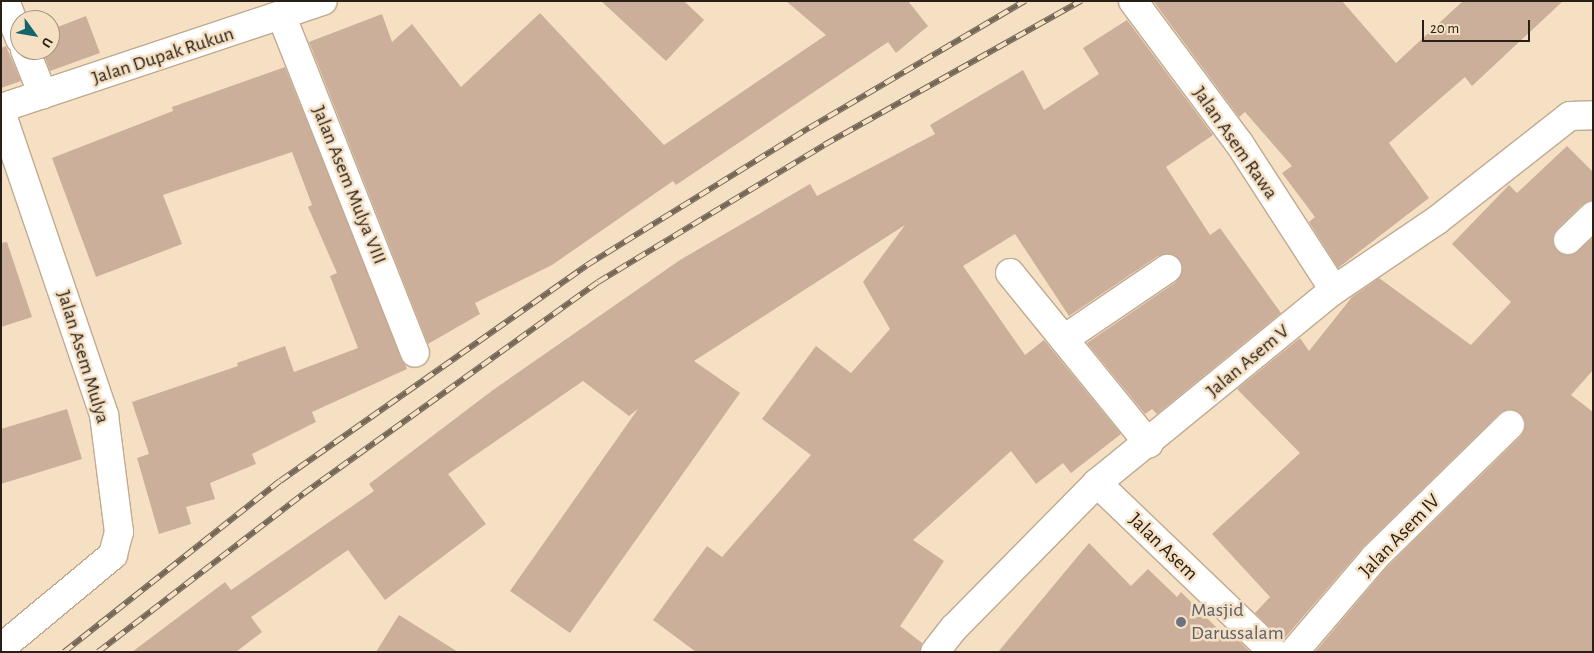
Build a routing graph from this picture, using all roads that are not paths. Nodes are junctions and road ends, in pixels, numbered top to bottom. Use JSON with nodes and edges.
{"nodes":[{"id":1,"x":5,"y":1,"type":"edge"},
{"id":2,"x":323,"y":1,"type":"edge"},
{"id":3,"x":1133,"y":1,"type":"edge"},
{"id":4,"x":10,"y":14,"type":"edge"},
{"id":5,"x":282,"y":17,"type":"junction"},
{"id":6,"x":29,"y":60,"type":"edge"},
{"id":7,"x":43,"y":95,"type":"junction"},
{"id":8,"x":1,"y":110,"type":"edge"},
{"id":9,"x":1593,"y":115,"type":"edge"},
{"id":10,"x":1593,"y":216,"type":"edge"},
{"id":11,"x":1568,"y":240,"type":"dead end"},
{"id":12,"x":1167,"y":269,"type":"dead end"},
{"id":13,"x":1010,"y":273,"type":"dead end"},
{"id":14,"x":1334,"y":290,"type":"junction"},
{"id":15,"x":1064,"y":339,"type":"junction"},
{"id":16,"x":415,"y":353,"type":"dead end"},
{"id":17,"x":1510,"y":425,"type":"dead end"},
{"id":18,"x":1149,"y":444,"type":"junction"},
{"id":19,"x":1097,"y":483,"type":"junction"},
{"id":20,"x":1,"y":648,"type":"edge"},
{"id":21,"x":935,"y":652,"type":"edge"},
{"id":22,"x":1272,"y":652,"type":"edge"},
{"id":23,"x":1294,"y":652,"type":"edge"}],
"edges":[{"from":1,"to":4,"type":"street"},
{"from":2,"to":5,"type":"street","name":"Jalan Dupak Rukun"},
{"from":3,"to":14,"type":"street","name":"Jalan Asem Rawa"},
{"from":5,"to":7,"type":"street","name":"Jalan Dupak Rukun"},
{"from":5,"to":16,"type":"street","name":"Jalan Asem Mulya VIII"},
{"from":6,"to":7,"type":"street"},
{"from":7,"to":8,"type":"street","name":"Jalan Dupak Rukun"},
{"from":8,"to":20,"type":"street","name":"Jalan Asem Mulya"},
{"from":9,"to":14,"type":"street","name":"Jalan Asem V"},
{"from":10,"to":11,"type":"street"},
{"from":12,"to":15,"type":"street"},
{"from":13,"to":15,"type":"street"},
{"from":14,"to":18,"type":"street","name":"Jalan Asem V"},
{"from":15,"to":18,"type":"street"},
{"from":17,"to":23,"type":"street","name":"Jalan Asem IV"},
{"from":18,"to":19,"type":"street","name":"Jalan Asem V"},
{"from":19,"to":21,"type":"street","name":"Jalan Asem V"},
{"from":19,"to":22,"type":"street","name":"Jalan Asem"}]}
